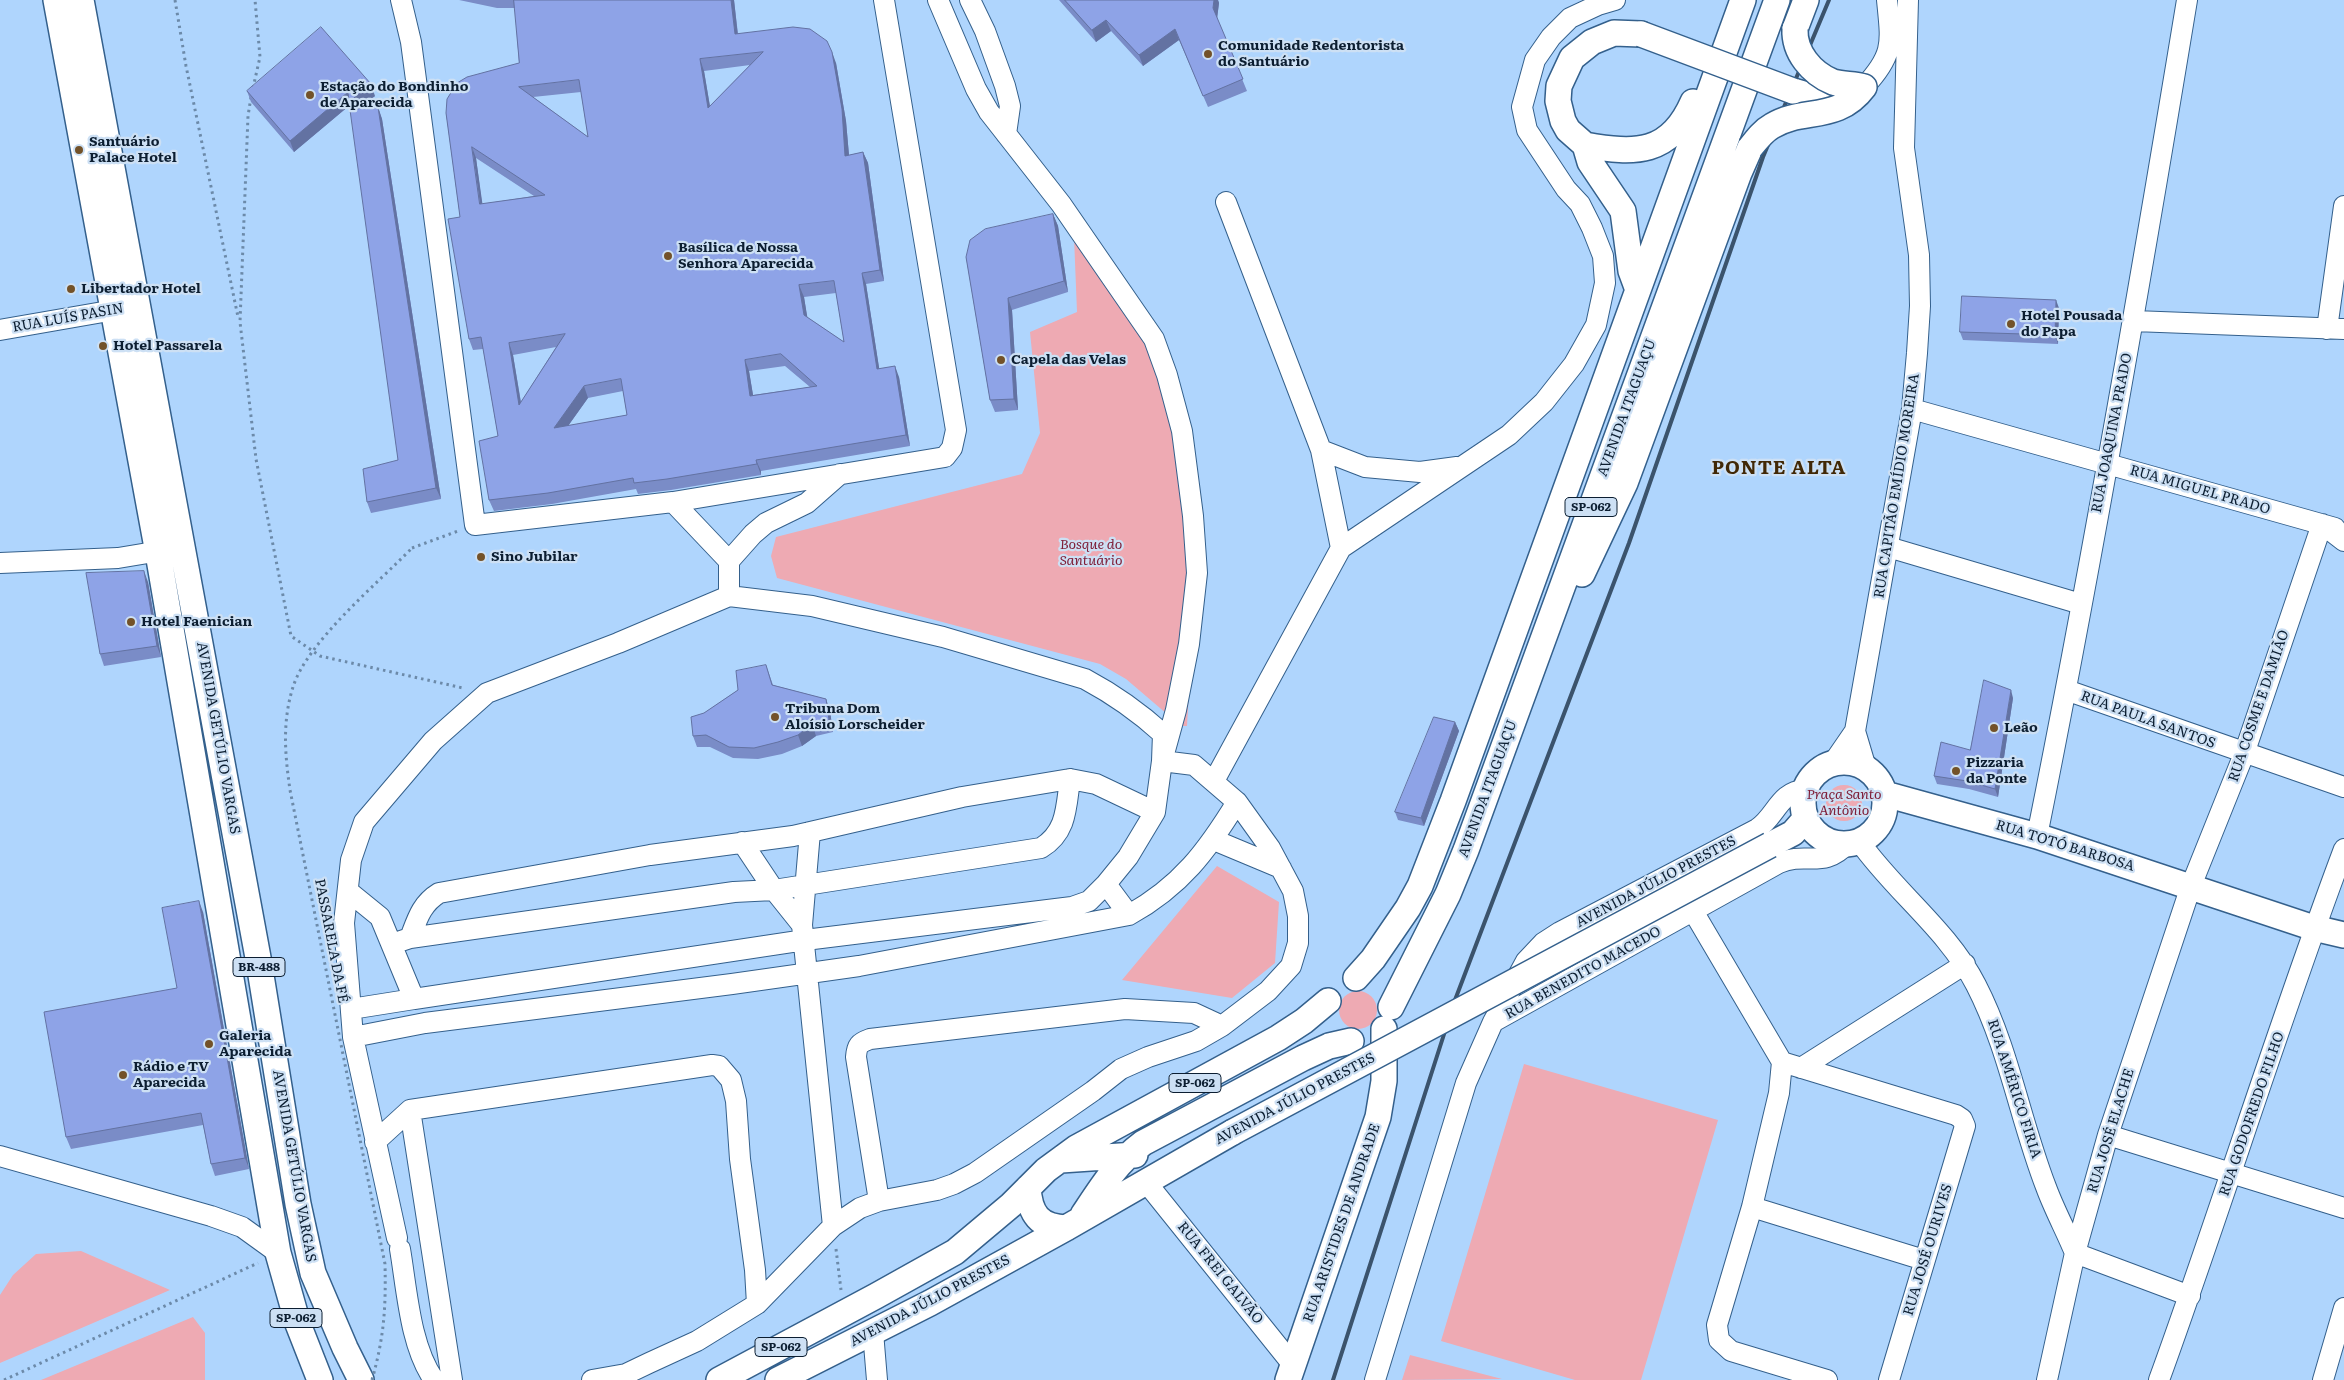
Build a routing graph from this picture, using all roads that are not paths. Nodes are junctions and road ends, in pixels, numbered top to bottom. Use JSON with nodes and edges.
{"nodes":[{"id":1,"x":56,"y":0,"type":"edge"},
{"id":2,"x":81,"y":0,"type":"edge"},
{"id":3,"x":401,"y":0,"type":"edge"},
{"id":4,"x":884,"y":0,"type":"edge"},
{"id":5,"x":938,"y":0,"type":"edge"},
{"id":6,"x":970,"y":0,"type":"edge"},
{"id":7,"x":1615,"y":0,"type":"edge"},
{"id":8,"x":1743,"y":0,"type":"edge"},
{"id":9,"x":1776,"y":0,"type":"edge"},
{"id":10,"x":1806,"y":0,"type":"edge"},
{"id":11,"x":1887,"y":0,"type":"edge"},
{"id":12,"x":1908,"y":0,"type":"edge"},
{"id":13,"x":2187,"y":0,"type":"edge"},
{"id":14,"x":1716,"y":72,"type":"junction"},
{"id":15,"x":1864,"y":87,"type":"junction"},
{"id":16,"x":1006,"y":134,"type":"junction"},
{"id":17,"x":1585,"y":145,"type":"junction"},
{"id":18,"x":1226,"y":202,"type":"dead end"},
{"id":19,"x":2344,"y":206,"type":"edge"},
{"id":20,"x":1638,"y":290,"type":"junction"},
{"id":21,"x":125,"y":309,"type":"junction"},
{"id":22,"x":2134,"y":322,"type":"junction"},
{"id":23,"x":2336,"y":329,"type":"edge"},
{"id":24,"x":0,"y":330,"type":"edge"},
{"id":25,"x":1912,"y":409,"type":"junction"},
{"id":26,"x":1321,"y":450,"type":"junction"},
{"id":27,"x":2107,"y":463,"type":"junction"},
{"id":28,"x":1464,"y":466,"type":"junction"},
{"id":29,"x":840,"y":474,"type":"junction"},
{"id":30,"x":673,"y":502,"type":"junction"},
{"id":31,"x":2322,"y":524,"type":"junction"},
{"id":32,"x":2344,"y":530,"type":"edge"},
{"id":33,"x":2344,"y":541,"type":"edge"},
{"id":34,"x":183,"y":546,"type":"junction"},
{"id":35,"x":1888,"y":547,"type":"junction"},
{"id":36,"x":1341,"y":548,"type":"junction"},
{"id":37,"x":158,"y":553,"type":"junction"},
{"id":38,"x":729,"y":561,"type":"junction"},
{"id":39,"x":0,"y":563,"type":"edge"},
{"id":40,"x":729,"y":596,"type":"junction"},
{"id":41,"x":2080,"y":604,"type":"junction"},
{"id":42,"x":1550,"y":619,"type":"junction"},
{"id":43,"x":2066,"y":690,"type":"junction"},
{"id":44,"x":1855,"y":731,"type":"junction"},
{"id":45,"x":2244,"y":754,"type":"junction"},
{"id":46,"x":1162,"y":761,"type":"junction"},
{"id":47,"x":1833,"y":763,"type":"junction"},
{"id":48,"x":1866,"y":768,"type":"junction"},
{"id":49,"x":1070,"y":779,"type":"junction"},
{"id":50,"x":1214,"y":781,"type":"junction"},
{"id":51,"x":2344,"y":787,"type":"edge"},
{"id":52,"x":1805,"y":790,"type":"junction"},
{"id":53,"x":1884,"y":794,"type":"junction"},
{"id":54,"x":1237,"y":802,"type":"junction"},
{"id":55,"x":1937,"y":810,"type":"junction"},
{"id":56,"x":1154,"y":812,"type":"junction"},
{"id":57,"x":1880,"y":822,"type":"junction"},
{"id":58,"x":1804,"y":827,"type":"junction"},
{"id":59,"x":810,"y":832,"type":"junction"},
{"id":60,"x":2037,"y":836,"type":"junction"},
{"id":61,"x":1214,"y":840,"type":"junction"},
{"id":62,"x":742,"y":842,"type":"junction"},
{"id":63,"x":1854,"y":842,"type":"junction"},
{"id":64,"x":2344,"y":849,"type":"edge"},
{"id":65,"x":1281,"y":868,"type":"junction"},
{"id":66,"x":807,"y":884,"type":"junction"},
{"id":67,"x":1106,"y":884,"type":"junction"},
{"id":68,"x":2191,"y":886,"type":"junction"},
{"id":69,"x":774,"y":890,"type":"junction"},
{"id":70,"x":348,"y":891,"type":"junction"},
{"id":71,"x":1693,"y":911,"type":"junction"},
{"id":72,"x":1129,"y":915,"type":"junction"},
{"id":73,"x":2314,"y":928,"type":"junction"},
{"id":74,"x":803,"y":933,"type":"junction"},
{"id":75,"x":2344,"y":936,"type":"edge"},
{"id":76,"x":401,"y":941,"type":"junction"},
{"id":77,"x":1964,"y":964,"type":"junction"},
{"id":78,"x":808,"y":973,"type":"junction"},
{"id":79,"x":1356,"y":978,"type":"junction"},
{"id":80,"x":414,"y":999,"type":"junction"},
{"id":81,"x":1328,"y":1001,"type":"junction"},
{"id":82,"x":350,"y":1009,"type":"junction"},
{"id":83,"x":1387,"y":1018,"type":"junction"},
{"id":84,"x":268,"y":1022,"type":"junction"},
{"id":85,"x":1493,"y":1022,"type":"junction"},
{"id":86,"x":1222,"y":1026,"type":"junction"},
{"id":87,"x":241,"y":1030,"type":"junction"},
{"id":88,"x":353,"y":1037,"type":"junction"},
{"id":89,"x":1356,"y":1041,"type":"junction"},
{"id":90,"x":1782,"y":1062,"type":"junction"},
{"id":91,"x":1383,"y":1063,"type":"junction"},
{"id":92,"x":1801,"y":1068,"type":"junction"},
{"id":93,"x":410,"y":1110,"type":"junction"},
{"id":94,"x":1228,"y":1134,"type":"junction"},
{"id":95,"x":2108,"y":1135,"type":"junction"},
{"id":96,"x":375,"y":1142,"type":"junction"},
{"id":97,"x":1126,"y":1155,"type":"junction"},
{"id":98,"x":0,"y":1156,"type":"edge"},
{"id":99,"x":1059,"y":1160,"type":"junction"},
{"id":100,"x":2232,"y":1173,"type":"junction"},
{"id":101,"x":1146,"y":1182,"type":"junction"},
{"id":102,"x":1028,"y":1188,"type":"junction"},
{"id":103,"x":879,"y":1201,"type":"junction"},
{"id":104,"x":1752,"y":1207,"type":"junction"},
{"id":105,"x":2344,"y":1208,"type":"edge"},
{"id":106,"x":1073,"y":1224,"type":"junction"},
{"id":107,"x":833,"y":1226,"type":"junction"},
{"id":108,"x":278,"y":1253,"type":"junction"},
{"id":109,"x":2075,"y":1253,"type":"junction"},
{"id":110,"x":1924,"y":1260,"type":"junction"},
{"id":111,"x":2190,"y":1296,"type":"junction"},
{"id":112,"x":757,"y":1304,"type":"junction"},
{"id":113,"x":2344,"y":1308,"type":"edge"},
{"id":114,"x":873,"y":1332,"type":"junction"},
{"id":115,"x":785,"y":1345,"type":"junction"},
{"id":116,"x":1291,"y":1372,"type":"edge"},
{"id":117,"x":800,"y":1373,"type":"edge"},
{"id":118,"x":320,"y":1380,"type":"edge"},
{"id":119,"x":361,"y":1380,"type":"edge"},
{"id":120,"x":434,"y":1380,"type":"edge"},
{"id":121,"x":452,"y":1380,"type":"edge"},
{"id":122,"x":592,"y":1380,"type":"edge"},
{"id":123,"x":719,"y":1380,"type":"edge"},
{"id":124,"x":877,"y":1380,"type":"edge"},
{"id":125,"x":1375,"y":1380,"type":"edge"},
{"id":126,"x":1827,"y":1380,"type":"edge"},
{"id":127,"x":1889,"y":1380,"type":"edge"},
{"id":128,"x":2047,"y":1380,"type":"edge"},
{"id":129,"x":2159,"y":1380,"type":"edge"},
{"id":130,"x":2323,"y":1380,"type":"edge"}],
"edges":[{"from":1,"to":21,"type":"main road","name":"AVENIDA GETÚLIO VARGAS","number":"BR-488"},
{"from":2,"to":21,"type":"main road","name":"AVENIDA GETÚLIO VARGAS","number":"BR-488"},
{"from":3,"to":30,"type":"street"},
{"from":4,"to":29,"type":"street"},
{"from":5,"to":16,"type":"street"},
{"from":6,"to":16,"type":"street"},
{"from":7,"to":28,"type":"street"},
{"from":8,"to":14,"type":"main road","name":"AVENIDA ITAGUAÇU","number":"SP-062"},
{"from":9,"to":42,"type":"main road","name":"AVENIDA ITAGUAÇU","number":"SP-062"},
{"from":10,"to":15,"type":"main road","bridge":true},
{"from":11,"to":15,"type":"street"},
{"from":12,"to":25,"type":"street","name":"RUA CAPITÃO EMÍDIO MOREIRA"},
{"from":13,"to":22,"type":"street","name":"RUA JOAQUINA PRADO"},
{"from":14,"to":17,"type":"main road"},
{"from":14,"to":20,"type":"main road","name":"AVENIDA ITAGUAÇU","number":"SP-062"},
{"from":15,"to":17,"type":"main road","bridge":true},
{"from":15,"to":42,"type":"main road","bridge":true},
{"from":16,"to":46,"type":"street"},
{"from":17,"to":20,"type":"main road"},
{"from":18,"to":26,"type":"street"},
{"from":19,"to":23,"type":"street"},
{"from":20,"to":79,"type":"main road","name":"AVENIDA ITAGUAÇU","number":"SP-062"},
{"from":21,"to":24,"type":"street","name":"RUA LUÍS PASIN"},
{"from":21,"to":34,"type":"main road","name":"AVENIDA GETÚLIO VARGAS","number":"BR-488"},
{"from":21,"to":37,"type":"main road","name":"AVENIDA GETÚLIO VARGAS","number":"BR-488"},
{"from":22,"to":23,"type":"street"},
{"from":22,"to":27,"type":"street","name":"RUA JOAQUINA PRADO"},
{"from":25,"to":27,"type":"street","name":"RUA MIGUEL PRADO"},
{"from":25,"to":35,"type":"street","name":"RUA CAPITÃO EMÍDIO MOREIRA"},
{"from":26,"to":28,"type":"street"},
{"from":26,"to":36,"type":"street"},
{"from":27,"to":31,"type":"street","name":"RUA MIGUEL PRADO"},
{"from":27,"to":41,"type":"street","name":"RUA JOAQUINA PRADO"},
{"from":28,"to":36,"type":"street"},
{"from":29,"to":30,"type":"street"},
{"from":29,"to":38,"type":"street"},
{"from":30,"to":38,"type":"street"},
{"from":31,"to":32,"type":"street","name":"RUA MIGUEL PRADO"},
{"from":31,"to":33,"type":"street"},
{"from":31,"to":45,"type":"street","name":"RUA COSME E DAMIÃO"},
{"from":34,"to":37,"type":"street"},
{"from":34,"to":84,"type":"main road","name":"AVENIDA GETÚLIO VARGAS","number":"BR-488"},
{"from":35,"to":41,"type":"street"},
{"from":35,"to":44,"type":"street","name":"RUA CAPITÃO EMÍDIO MOREIRA"},
{"from":36,"to":50,"type":"street"},
{"from":37,"to":39,"type":"street"},
{"from":37,"to":87,"type":"main road","name":"AVENIDA GETÚLIO VARGAS","number":"BR-488"},
{"from":38,"to":40,"type":"street"},
{"from":40,"to":46,"type":"street"},
{"from":40,"to":70,"type":"street"},
{"from":41,"to":43,"type":"street","name":"RUA JOAQUINA PRADO"},
{"from":42,"to":83,"type":"main road","name":"AVENIDA ITAGUAÇU","number":"SP-062"},
{"from":43,"to":45,"type":"street","name":"RUA PAULA SANTOS"},
{"from":43,"to":60,"type":"street","name":"RUA JOAQUINA PRADO"},
{"from":44,"to":47,"type":"street","name":"RUA CAPITÃO EMÍDIO MOREIRA"},
{"from":44,"to":48,"type":"street","name":"RUA CAPITÃO EMÍDIO MOREIRA"},
{"from":45,"to":51,"type":"street","name":"RUA PAULA SANTOS"},
{"from":45,"to":68,"type":"street","name":"RUA COSME E DAMIÃO"},
{"from":46,"to":50,"type":"street"},
{"from":46,"to":56,"type":"street"},
{"from":47,"to":48,"type":"main road"},
{"from":47,"to":52,"type":"main road"},
{"from":48,"to":53,"type":"main road"},
{"from":49,"to":56,"type":"street"},
{"from":49,"to":59,"type":"street"},
{"from":49,"to":66,"type":"street"},
{"from":50,"to":54,"type":"street"},
{"from":52,"to":58,"type":"main road"},
{"from":52,"to":85,"type":"street","name":"AVENIDA JÚLIO PRESTES"},
{"from":53,"to":55,"type":"main road","name":"RUA TOTÓ BARBOSA"},
{"from":53,"to":57,"type":"main road"},
{"from":54,"to":61,"type":"street"},
{"from":54,"to":65,"type":"street"},
{"from":55,"to":57,"type":"main road","name":"RUA TOTÓ BARBOSA"},
{"from":55,"to":60,"type":"main road","name":"RUA TOTÓ BARBOSA"},
{"from":56,"to":67,"type":"street"},
{"from":57,"to":63,"type":"main road"},
{"from":58,"to":63,"type":"main road"},
{"from":58,"to":94,"type":"main road","name":"AVENIDA JÚLIO PRESTES","bridge":true},
{"from":59,"to":62,"type":"street"},
{"from":59,"to":66,"type":"street"},
{"from":60,"to":68,"type":"main road","name":"RUA TOTÓ BARBOSA"},
{"from":61,"to":65,"type":"street"},
{"from":61,"to":72,"type":"street"},
{"from":62,"to":69,"type":"street"},
{"from":62,"to":76,"type":"street"},
{"from":63,"to":71,"type":"street","name":"RUA BENEDITO MACEDO"},
{"from":63,"to":77,"type":"street","name":"RUA AMÉRICO FIRIA"},
{"from":64,"to":73,"type":"street","name":"RUA GODOFREDO FILHO"},
{"from":65,"to":86,"type":"street"},
{"from":66,"to":69,"type":"street"},
{"from":66,"to":74,"type":"street"},
{"from":67,"to":72,"type":"street"},
{"from":67,"to":74,"type":"street"},
{"from":68,"to":73,"type":"main road","name":"RUA TOTÓ BARBOSA"},
{"from":68,"to":95,"type":"street","name":"RUA JOSÉ ELACHE"},
{"from":69,"to":74,"type":"street"},
{"from":69,"to":76,"type":"street"},
{"from":70,"to":76,"type":"street"},
{"from":70,"to":82,"type":"street"},
{"from":71,"to":85,"type":"street","name":"RUA BENEDITO MACEDO"},
{"from":71,"to":90,"type":"street"},
{"from":72,"to":78,"type":"street"},
{"from":73,"to":75,"type":"main road","name":"RUA TOTÓ BARBOSA"},
{"from":73,"to":100,"type":"street","name":"RUA GODOFREDO FILHO"},
{"from":74,"to":78,"type":"street"},
{"from":74,"to":80,"type":"street"},
{"from":76,"to":80,"type":"street"},
{"from":77,"to":92,"type":"street"},
{"from":77,"to":109,"type":"street","name":"RUA AMÉRICO FIRIA"},
{"from":78,"to":88,"type":"street"},
{"from":78,"to":107,"type":"street"},
{"from":79,"to":81,"type":"main road","number":"SP-062"},
{"from":79,"to":83,"type":"main road"},
{"from":80,"to":82,"type":"street"},
{"from":81,"to":89,"type":"main road"},
{"from":81,"to":99,"type":"main road","number":"SP-062"},
{"from":82,"to":88,"type":"street"},
{"from":83,"to":89,"type":"main road","number":"SP-062"},
{"from":83,"to":91,"type":"main road","name":"RUA ARISTIDES DE ANDRADE"},
{"from":84,"to":87,"type":"main road"},
{"from":84,"to":119,"type":"main road","name":"AVENIDA GETÚLIO VARGAS","number":"BR-488"},
{"from":85,"to":125,"type":"street","name":"RUA BENEDITO MACEDO"},
{"from":86,"to":103,"type":"street"},
{"from":86,"to":103,"type":"street"},
{"from":87,"to":108,"type":"main road","name":"AVENIDA GETÚLIO VARGAS","number":"BR-488"},
{"from":88,"to":96,"type":"street"},
{"from":89,"to":91,"type":"main road"},
{"from":89,"to":97,"type":"main road","name":"AVENIDA JÚLIO PRESTES","number":"SP-062"},
{"from":90,"to":92,"type":"street"},
{"from":90,"to":104,"type":"street"},
{"from":91,"to":116,"type":"main road","name":"RUA ARISTIDES DE ANDRADE"},
{"from":92,"to":110,"type":"street","name":"RUA JOSÉ OURIVES"},
{"from":93,"to":96,"type":"street"},
{"from":93,"to":112,"type":"street"},
{"from":93,"to":121,"type":"street"},
{"from":94,"to":97,"type":"main road"},
{"from":94,"to":101,"type":"main road","name":"AVENIDA JÚLIO PRESTES"},
{"from":95,"to":100,"type":"street"},
{"from":95,"to":109,"type":"street","name":"RUA JOSÉ ELACHE"},
{"from":96,"to":120,"type":"street"},
{"from":97,"to":99,"type":"main road"},
{"from":97,"to":106,"type":"main road","name":"AVENIDA JÚLIO PRESTES","number":"SP-062"},
{"from":98,"to":108,"type":"street"},
{"from":99,"to":102,"type":"main road","number":"SP-062"},
{"from":100,"to":105,"type":"street"},
{"from":100,"to":111,"type":"street","name":"RUA GODOFREDO FILHO"},
{"from":101,"to":106,"type":"main road","name":"AVENIDA JÚLIO PRESTES"},
{"from":101,"to":116,"type":"street","name":"RUA FREI GALVÃO"},
{"from":102,"to":106,"type":"main road"},
{"from":102,"to":115,"type":"main road","number":"SP-062"},
{"from":103,"to":107,"type":"street"},
{"from":104,"to":110,"type":"street"},
{"from":104,"to":126,"type":"street"},
{"from":106,"to":114,"type":"main road","name":"AVENIDA JÚLIO PRESTES","number":"SP-062"},
{"from":107,"to":112,"type":"street"},
{"from":108,"to":118,"type":"main road","name":"AVENIDA GETÚLIO VARGAS","number":"SP-062"},
{"from":109,"to":111,"type":"street"},
{"from":109,"to":128,"type":"street","name":"RUA JOSÉ ELACHE"},
{"from":110,"to":127,"type":"street","name":"RUA JOSÉ OURIVES"},
{"from":111,"to":129,"type":"street","name":"RUA GODOFREDO FILHO"},
{"from":112,"to":122,"type":"street"},
{"from":113,"to":130,"type":"street"},
{"from":114,"to":117,"type":"main road","name":"AVENIDA JÚLIO PRESTES","number":"SP-062"},
{"from":114,"to":124,"type":"street"},
{"from":115,"to":117,"type":"main road"},
{"from":115,"to":123,"type":"main road","number":"SP-062"}]}
